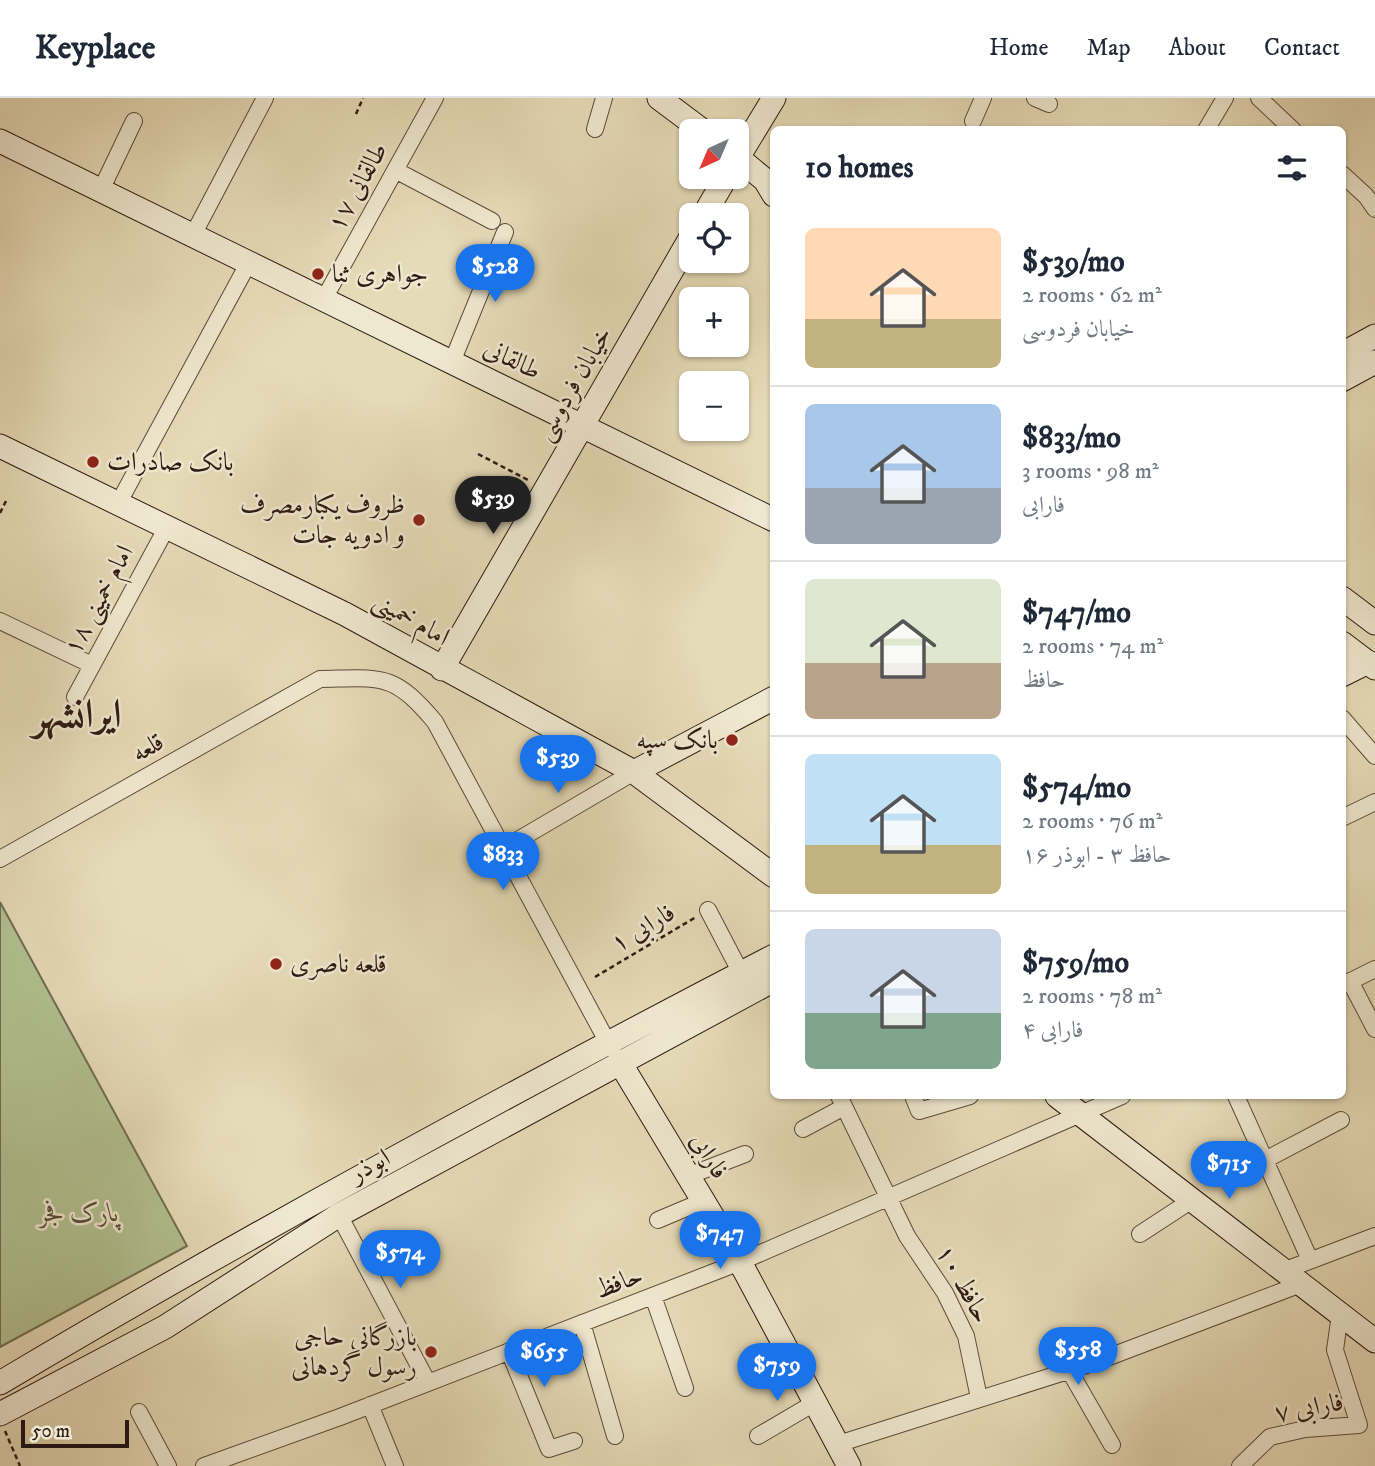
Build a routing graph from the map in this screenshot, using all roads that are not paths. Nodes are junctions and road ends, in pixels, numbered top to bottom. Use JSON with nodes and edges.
{"nodes":[{"id":1,"x":265,"y":98,"type":"edge"},
{"id":2,"x":435,"y":98,"type":"edge"},
{"id":3,"x":604,"y":98,"type":"edge"},
{"id":4,"x":659,"y":98,"type":"edge"},
{"id":5,"x":774,"y":98,"type":"edge"},
{"id":6,"x":983,"y":98,"type":"edge"},
{"id":7,"x":1225,"y":98,"type":"edge"},
{"id":8,"x":1258,"y":98,"type":"edge"},
{"id":9,"x":687,"y":119,"type":"edge"},
{"id":10,"x":134,"y":121,"type":"dead end"},
{"id":11,"x":973,"y":121,"type":"dead end"},
{"id":12,"x":1208,"y":126,"type":"edge"},
{"id":13,"x":1289,"y":126,"type":"edge"},
{"id":14,"x":595,"y":129,"type":"dead end"},
{"id":15,"x":749,"y":139,"type":"edge"},
{"id":16,"x":0,"y":141,"type":"edge"},
{"id":17,"x":749,"y":168,"type":"edge"},
{"id":18,"x":395,"y":170,"type":"junction"},
{"id":19,"x":1346,"y":177,"type":"edge"},
{"id":20,"x":770,"y":185,"type":"edge"},
{"id":21,"x":101,"y":190,"type":"junction"},
{"id":22,"x":1372,"y":198,"type":"edge"},
{"id":23,"x":492,"y":221,"type":"dead end"},
{"id":24,"x":505,"y":232,"type":"dead end"},
{"id":25,"x":193,"y":235,"type":"junction"},
{"id":26,"x":679,"y":258,"type":"edge"},
{"id":27,"x":249,"y":262,"type":"junction"},
{"id":28,"x":324,"y":299,"type":"junction"},
{"id":29,"x":1375,"y":336,"type":"edge"},
{"id":30,"x":1346,"y":352,"type":"edge"},
{"id":31,"x":452,"y":362,"type":"junction"},
{"id":32,"x":1375,"y":362,"type":"edge"},
{"id":33,"x":1346,"y":378,"type":"edge"},
{"id":34,"x":582,"y":425,"type":"junction"},
{"id":35,"x":0,"y":446,"type":"edge"},
{"id":36,"x":118,"y":504,"type":"junction"},
{"id":37,"x":770,"y":518,"type":"edge"},
{"id":38,"x":167,"y":527,"type":"junction"},
{"id":39,"x":1346,"y":601,"type":"edge"},
{"id":40,"x":0,"y":621,"type":"edge"},
{"id":41,"x":1375,"y":623,"type":"edge"},
{"id":42,"x":92,"y":665,"type":"junction"},
{"id":43,"x":442,"y":669,"type":"junction"},
{"id":44,"x":320,"y":679,"type":"joint"},
{"id":45,"x":75,"y":696,"type":"dead end"},
{"id":46,"x":770,"y":700,"type":"edge"},
{"id":47,"x":1346,"y":723,"type":"edge"},
{"id":48,"x":1375,"y":756,"type":"edge"},
{"id":49,"x":634,"y":772,"type":"junction"},
{"id":50,"x":1375,"y":802,"type":"edge"},
{"id":51,"x":1346,"y":816,"type":"edge"},
{"id":52,"x":501,"y":850,"type":"junction"},
{"id":53,"x":0,"y":859,"type":"edge"},
{"id":54,"x":770,"y":873,"type":"edge"},
{"id":55,"x":708,"y":910,"type":"road end"},
{"id":56,"x":770,"y":958,"type":"edge"},
{"id":57,"x":1375,"y":969,"type":"edge"},
{"id":58,"x":741,"y":973,"type":"junction"},
{"id":59,"x":770,"y":982,"type":"edge"},
{"id":60,"x":1346,"y":983,"type":"edge"},
{"id":61,"x":1375,"y":1029,"type":"edge"},
{"id":62,"x":613,"y":1052,"type":"junction"},
{"id":63,"x":914,"y":1099,"type":"edge"},
{"id":64,"x":960,"y":1099,"type":"edge"},
{"id":65,"x":1061,"y":1099,"type":"edge"},
{"id":66,"x":1116,"y":1099,"type":"edge"},
{"id":67,"x":1237,"y":1099,"type":"edge"},
{"id":68,"x":841,"y":1101,"type":"edge"},
{"id":69,"x":1082,"y":1115,"type":"junction"},
{"id":70,"x":1341,"y":1120,"type":"dead end"},
{"id":71,"x":803,"y":1129,"type":"dead end"},
{"id":72,"x":745,"y":1154,"type":"dead end"},
{"id":73,"x":1265,"y":1160,"type":"junction"},
{"id":74,"x":688,"y":1176,"type":"junction"},
{"id":75,"x":890,"y":1198,"type":"junction"},
{"id":76,"x":1192,"y":1200,"type":"junction"},
{"id":77,"x":703,"y":1201,"type":"junction"},
{"id":78,"x":340,"y":1215,"type":"junction"},
{"id":79,"x":658,"y":1220,"type":"dead end"},
{"id":80,"x":1140,"y":1234,"type":"dead end"},
{"id":81,"x":1375,"y":1236,"type":"edge"},
{"id":82,"x":1310,"y":1260,"type":"junction"},
{"id":83,"x":740,"y":1262,"type":"junction"},
{"id":84,"x":1292,"y":1277,"type":"junction"},
{"id":85,"x":149,"y":1294,"type":"junction"},
{"id":86,"x":653,"y":1296,"type":"junction"},
{"id":87,"x":1340,"y":1314,"type":"junction"},
{"id":88,"x":582,"y":1323,"type":"junction"},
{"id":89,"x":165,"y":1327,"type":"junction"},
{"id":90,"x":1375,"y":1341,"type":"edge"},
{"id":91,"x":509,"y":1352,"type":"junction"},
{"id":92,"x":1069,"y":1370,"type":"junction"},
{"id":93,"x":0,"y":1383,"type":"edge"},
{"id":94,"x":428,"y":1383,"type":"junction"},
{"id":95,"x":685,"y":1388,"type":"dead end"},
{"id":96,"x":979,"y":1398,"type":"junction"},
{"id":97,"x":816,"y":1402,"type":"junction"},
{"id":98,"x":370,"y":1405,"type":"junction"},
{"id":99,"x":139,"y":1412,"type":"dead end"},
{"id":100,"x":2,"y":1422,"type":"edge"},
{"id":101,"x":615,"y":1436,"type":"dead end"},
{"id":102,"x":758,"y":1436,"type":"dead end"},
{"id":103,"x":573,"y":1441,"type":"dead end"},
{"id":104,"x":838,"y":1444,"type":"junction"},
{"id":105,"x":1112,"y":1445,"type":"dead end"},
{"id":106,"x":168,"y":1466,"type":"edge"},
{"id":107,"x":204,"y":1466,"type":"edge"},
{"id":108,"x":395,"y":1466,"type":"edge"},
{"id":109,"x":849,"y":1466,"type":"edge"},
{"id":110,"x":1240,"y":1466,"type":"edge"}],
"edges":[{"from":1,"to":25,"type":"street"},
{"from":2,"to":18,"type":"street","name":"طالقانی ۱۷"},
{"from":3,"to":14,"type":"street"},
{"from":4,"to":9,"type":"main road"},
{"from":5,"to":15,"type":"main road"},
{"from":6,"to":11,"type":"street"},
{"from":7,"to":12,"type":"street"},
{"from":8,"to":13,"type":"street"},
{"from":10,"to":21,"type":"street"},
{"from":16,"to":21,"type":"main road","name":"طالقانی"},
{"from":17,"to":20,"type":"main road"},
{"from":18,"to":23,"type":"street"},
{"from":18,"to":28,"type":"street","name":"طالقانی ۱۷"},
{"from":19,"to":22,"type":"street"},
{"from":21,"to":25,"type":"main road","name":"طالقانی"},
{"from":24,"to":31,"type":"street"},
{"from":25,"to":27,"type":"main road","name":"طالقانی"},
{"from":26,"to":34,"type":"main road","name":"خیابان فردوسی"},
{"from":27,"to":28,"type":"main road","name":"طالقانی"},
{"from":27,"to":36,"type":"street"},
{"from":28,"to":31,"type":"main road","name":"طالقانی"},
{"from":29,"to":30,"type":"main road"},
{"from":31,"to":34,"type":"main road","name":"طالقانی"},
{"from":32,"to":33,"type":"main road"},
{"from":34,"to":37,"type":"main road","name":"طالقانی"},
{"from":34,"to":43,"type":"main road","name":"خیابان فردوسی"},
{"from":35,"to":36,"type":"main road","name":"امام خمینی"},
{"from":36,"to":38,"type":"main road","name":"امام خمینی"},
{"from":38,"to":42,"type":"street","name":"امام خمینی ۱۸"},
{"from":38,"to":43,"type":"main road","name":"امام خمینی"},
{"from":39,"to":41,"type":"main road"},
{"from":40,"to":42,"type":"street"},
{"from":42,"to":45,"type":"street","name":"امام خمینی ۱۸"},
{"from":43,"to":49,"type":"main road","name":"امام خمینی"},
{"from":44,"to":52,"type":"street","name":"فارابی"},
{"from":44,"to":53,"type":"street","name":"قلعه"},
{"from":46,"to":49,"type":"main road"},
{"from":47,"to":48,"type":"street"},
{"from":49,"to":52,"type":"street"},
{"from":49,"to":54,"type":"main road","name":"امام خمینی"},
{"from":50,"to":51,"type":"street"},
{"from":52,"to":62,"type":"street","name":"فارابی"},
{"from":55,"to":58,"type":"street"},
{"from":56,"to":58,"type":"main road","name":"ابوذر"},
{"from":57,"to":60,"type":"street"},
{"from":58,"to":62,"type":"main road","name":"ابوذر"},
{"from":59,"to":62,"type":"main road","name":"ابوذر"},
{"from":60,"to":61,"type":"street"},
{"from":62,"to":74,"type":"main road","name":"فارابی"},
{"from":62,"to":78,"type":"main road","name":"ابوذر"},
{"from":62,"to":85,"type":"main road","name":"ابوذر"},
{"from":63,"to":64,"type":"street"},
{"from":65,"to":69,"type":"main road"},
{"from":66,"to":69,"type":"street","name":"حافظ"},
{"from":67,"to":73,"type":"street"},
{"from":68,"to":71,"type":"street"},
{"from":68,"to":75,"type":"street","name":"حافظ ۱۰"},
{"from":69,"to":75,"type":"street","name":"حافظ"},
{"from":69,"to":76,"type":"main road"},
{"from":70,"to":73,"type":"street"},
{"from":72,"to":74,"type":"street"},
{"from":73,"to":82,"type":"street"},
{"from":74,"to":77,"type":"main road","name":"فارابی"},
{"from":75,"to":83,"type":"street","name":"حافظ"},
{"from":75,"to":96,"type":"street","name":"حافظ ۱۰"},
{"from":76,"to":80,"type":"street"},
{"from":76,"to":84,"type":"main road"},
{"from":77,"to":79,"type":"street"},
{"from":77,"to":83,"type":"main road","name":"فارابی"},
{"from":78,"to":89,"type":"main road","name":"ابوذر"},
{"from":78,"to":94,"type":"street"},
{"from":81,"to":82,"type":"street"},
{"from":82,"to":84,"type":"street"},
{"from":83,"to":86,"type":"street","name":"حافظ"},
{"from":83,"to":97,"type":"main road","name":"فارابی"},
{"from":84,"to":87,"type":"main road"},
{"from":84,"to":92,"type":"street"},
{"from":85,"to":89,"type":"main road"},
{"from":85,"to":93,"type":"main road","name":"ابوذر"},
{"from":86,"to":88,"type":"street","name":"حافظ"},
{"from":86,"to":95,"type":"street"},
{"from":87,"to":90,"type":"main road"},
{"from":87,"to":110,"type":"street","name":"فارابی ۷"},
{"from":88,"to":91,"type":"street","name":"حافظ"},
{"from":88,"to":101,"type":"street"},
{"from":89,"to":100,"type":"main road","name":"ابوذر"},
{"from":91,"to":94,"type":"street","name":"حافظ"},
{"from":91,"to":103,"type":"street"},
{"from":92,"to":96,"type":"street"},
{"from":92,"to":105,"type":"street"},
{"from":94,"to":98,"type":"street","name":"حافظ"},
{"from":96,"to":104,"type":"street"},
{"from":97,"to":102,"type":"street"},
{"from":97,"to":104,"type":"main road","name":"فارابی"},
{"from":98,"to":107,"type":"street","name":"حافظ"},
{"from":98,"to":108,"type":"street"},
{"from":99,"to":106,"type":"street"},
{"from":104,"to":109,"type":"main road","name":"فارابی"}]}
